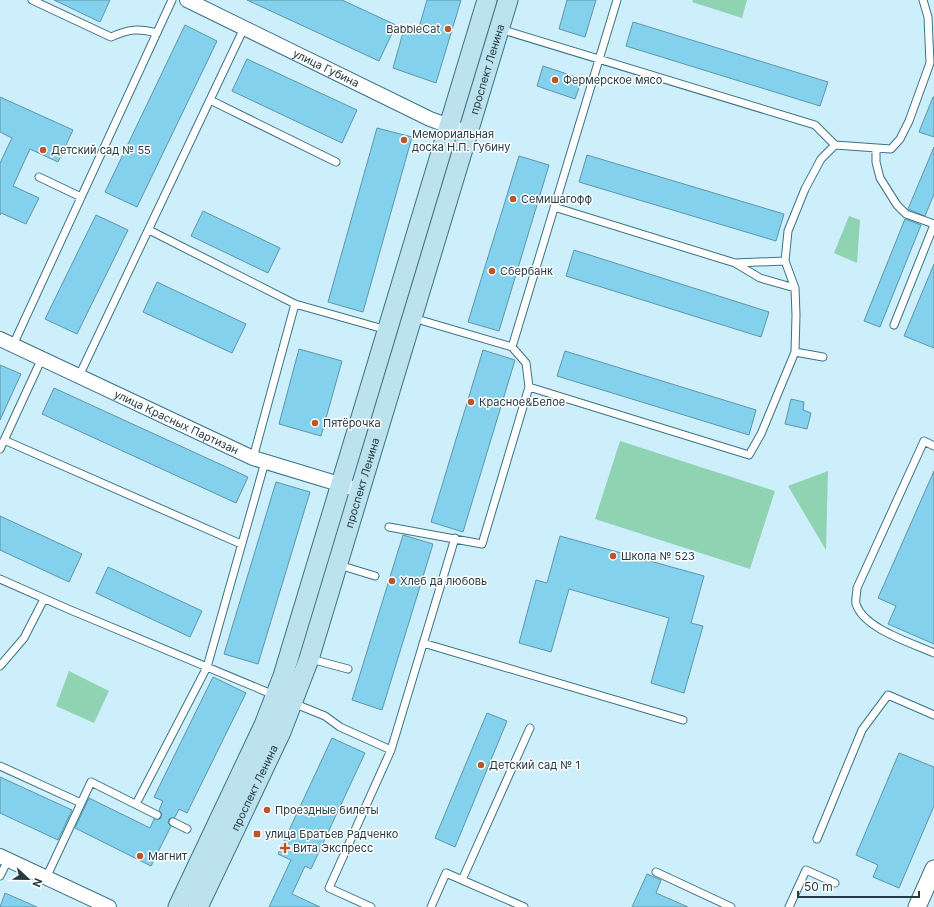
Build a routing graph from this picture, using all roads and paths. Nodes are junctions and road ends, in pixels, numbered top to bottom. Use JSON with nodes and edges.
{"nodes":[{"id":1,"x":32,"y":0,"type":"edge"},
{"id":2,"x":172,"y":0,"type":"edge"},
{"id":3,"x":187,"y":0,"type":"edge"},
{"id":4,"x":487,"y":0,"type":"edge"},
{"id":5,"x":508,"y":0,"type":"edge"},
{"id":6,"x":617,"y":0,"type":"edge"},
{"id":7,"x":923,"y":0,"type":"edge"},
{"id":8,"x":244,"y":28,"type":"junction"},
{"id":9,"x":500,"y":29,"type":"junction"},
{"id":10,"x":157,"y":33,"type":"junction"},
{"id":11,"x":598,"y":59,"type":"junction"},
{"id":12,"x":210,"y":100,"type":"junction"},
{"id":13,"x":449,"y":126,"type":"junction"},
{"id":14,"x":468,"y":133,"type":"junction"},
{"id":15,"x":835,"y":145,"type":"junction"},
{"id":16,"x":876,"y":149,"type":"junction"},
{"id":17,"x":336,"y":162,"type":"dead end"},
{"id":18,"x":39,"y":177,"type":"dead end"},
{"id":19,"x":81,"y":197,"type":"junction"},
{"id":20,"x":554,"y":207,"type":"junction"},
{"id":21,"x":934,"y":225,"type":"edge"},
{"id":22,"x":149,"y":230,"type":"junction"},
{"id":23,"x":785,"y":261,"type":"junction"},
{"id":24,"x":735,"y":263,"type":"junction"},
{"id":25,"x":795,"y":288,"type":"junction"},
{"id":26,"x":295,"y":304,"type":"junction"},
{"id":27,"x":412,"y":317,"type":"junction"},
{"id":28,"x":894,"y":326,"type":"dead end"},
{"id":29,"x":387,"y":330,"type":"junction"},
{"id":30,"x":6,"y":342,"type":"edge"},
{"id":31,"x":512,"y":347,"type":"junction"},
{"id":32,"x":795,"y":352,"type":"junction"},
{"id":33,"x":823,"y":357,"type":"dead end"},
{"id":34,"x":42,"y":358,"type":"junction"},
{"id":35,"x":79,"y":376,"type":"junction"},
{"id":36,"x":529,"y":387,"type":"junction"},
{"id":37,"x":4,"y":440,"type":"junction"},
{"id":38,"x":934,"y":446,"type":"edge"},
{"id":39,"x":0,"y":449,"type":"edge"},
{"id":40,"x":259,"y":460,"type":"junction"},
{"id":41,"x":341,"y":484,"type":"junction"},
{"id":42,"x":359,"y":490,"type":"junction"},
{"id":43,"x":389,"y":527,"type":"dead end"},
{"id":44,"x":455,"y":538,"type":"junction"},
{"id":45,"x":241,"y":544,"type":"junction"},
{"id":46,"x":337,"y":564,"type":"junction"},
{"id":47,"x":375,"y":576,"type":"dead end"},
{"id":48,"x":0,"y":579,"type":"edge"},
{"id":49,"x":44,"y":599,"type":"junction"},
{"id":50,"x":423,"y":643,"type":"junction"},
{"id":51,"x":934,"y":653,"type":"edge"},
{"id":52,"x":308,"y":659,"type":"junction"},
{"id":53,"x":0,"y":666,"type":"edge"},
{"id":54,"x":207,"y":667,"type":"junction"},
{"id":55,"x":348,"y":669,"type":"dead end"},
{"id":56,"x":284,"y":699,"type":"junction"},
{"id":57,"x":934,"y":715,"type":"edge"},
{"id":58,"x":683,"y":720,"type":"dead end"},
{"id":59,"x":530,"y":728,"type":"dead end"},
{"id":60,"x":391,"y":750,"type":"junction"},
{"id":61,"x":0,"y":766,"type":"edge"},
{"id":62,"x":81,"y":803,"type":"junction"},
{"id":63,"x":136,"y":804,"type":"junction"},
{"id":64,"x":157,"y":814,"type":"dead end"},
{"id":65,"x":173,"y":822,"type":"dead end"},
{"id":66,"x":187,"y":829,"type":"dead end"},
{"id":67,"x":817,"y":839,"type":"dead end"},
{"id":68,"x":4,"y":858,"type":"edge"},
{"id":69,"x":934,"y":869,"type":"edge"},
{"id":70,"x":656,"y":872,"type":"dead end"},
{"id":71,"x":0,"y":876,"type":"edge"},
{"id":72,"x":46,"y":878,"type":"junction"},
{"id":73,"x":462,"y":880,"type":"junction"},
{"id":74,"x":835,"y":883,"type":"dead end"},
{"id":75,"x":94,"y":904,"type":"edge"},
{"id":76,"x":109,"y":907,"type":"edge"},
{"id":77,"x":178,"y":907,"type":"edge"},
{"id":78,"x":198,"y":907,"type":"edge"},
{"id":79,"x":371,"y":907,"type":"edge"},
{"id":80,"x":431,"y":907,"type":"edge"},
{"id":81,"x":524,"y":907,"type":"edge"},
{"id":82,"x":731,"y":907,"type":"edge"},
{"id":83,"x":789,"y":907,"type":"edge"},
{"id":84,"x":917,"y":907,"type":"edge"}],
"edges":[{"from":1,"to":10,"type":"lane"},
{"from":2,"to":10,"type":"lane"},
{"from":3,"to":8,"type":"street","name":"улица Губина"},
{"from":4,"to":13,"type":"main road","name":"проспект Ленина"},
{"from":5,"to":9,"type":"main road","name":"проспект Ленина"},
{"from":6,"to":11,"type":"lane"},
{"from":7,"to":16,"type":"lane"},
{"from":8,"to":12,"type":"lane"},
{"from":8,"to":13,"type":"street","name":"улица Губина"},
{"from":9,"to":11,"type":"lane"},
{"from":9,"to":14,"type":"main road","name":"проспект Ленина"},
{"from":10,"to":19,"type":"lane"},
{"from":11,"to":15,"type":"lane"},
{"from":11,"to":20,"type":"lane"},
{"from":12,"to":17,"type":"lane"},
{"from":12,"to":22,"type":"lane"},
{"from":13,"to":14,"type":"street","name":"улица Губина"},
{"from":13,"to":29,"type":"main road","name":"проспект Ленина"},
{"from":14,"to":27,"type":"main road","name":"проспект Ленина"},
{"from":15,"to":16,"type":"lane"},
{"from":15,"to":23,"type":"lane"},
{"from":16,"to":21,"type":"lane"},
{"from":18,"to":19,"type":"lane"},
{"from":19,"to":30,"type":"lane"},
{"from":20,"to":24,"type":"lane"},
{"from":20,"to":31,"type":"lane"},
{"from":21,"to":28,"type":"lane"},
{"from":22,"to":26,"type":"lane"},
{"from":22,"to":35,"type":"lane"},
{"from":23,"to":24,"type":"lane"},
{"from":23,"to":25,"type":"lane"},
{"from":24,"to":25,"type":"lane"},
{"from":25,"to":32,"type":"lane"},
{"from":26,"to":29,"type":"lane"},
{"from":26,"to":40,"type":"lane"},
{"from":27,"to":31,"type":"lane"},
{"from":27,"to":42,"type":"main road","name":"проспект Ленина"},
{"from":29,"to":41,"type":"main road","name":"проспект Ленина"},
{"from":30,"to":34,"type":"street","name":"улица Красных Партизан"},
{"from":31,"to":36,"type":"lane"},
{"from":32,"to":33,"type":"lane"},
{"from":32,"to":36,"type":"lane"},
{"from":34,"to":35,"type":"street","name":"улица Красных Партизан"},
{"from":34,"to":37,"type":"lane"},
{"from":35,"to":40,"type":"street","name":"улица Красных Партизан"},
{"from":36,"to":44,"type":"lane"},
{"from":37,"to":39,"type":"lane"},
{"from":37,"to":45,"type":"lane"},
{"from":38,"to":51,"type":"lane"},
{"from":40,"to":41,"type":"street","name":"улица Красных Партизан"},
{"from":40,"to":45,"type":"lane"},
{"from":41,"to":42,"type":"street","name":"улица Красных Партизан"},
{"from":41,"to":56,"type":"main road","name":"проспект Ленина"},
{"from":42,"to":46,"type":"main road","name":"проспект Ленина"},
{"from":43,"to":44,"type":"lane"},
{"from":44,"to":50,"type":"lane"},
{"from":45,"to":54,"type":"lane"},
{"from":46,"to":47,"type":"lane"},
{"from":46,"to":52,"type":"main road","name":"проспект Ленина"},
{"from":48,"to":49,"type":"lane"},
{"from":49,"to":53,"type":"lane"},
{"from":49,"to":54,"type":"lane"},
{"from":50,"to":58,"type":"lane"},
{"from":50,"to":60,"type":"lane"},
{"from":52,"to":55,"type":"lane"},
{"from":52,"to":56,"type":"main road","name":"проспект Ленина"},
{"from":54,"to":56,"type":"lane"},
{"from":54,"to":63,"type":"lane"},
{"from":56,"to":60,"type":"lane"},
{"from":56,"to":77,"type":"main road","name":"проспект Ленина"},
{"from":56,"to":78,"type":"main road","name":"проспект Ленина"},
{"from":57,"to":67,"type":"lane"},
{"from":59,"to":73,"type":"lane"},
{"from":60,"to":79,"type":"lane"},
{"from":61,"to":62,"type":"lane"},
{"from":62,"to":63,"type":"lane"},
{"from":62,"to":72,"type":"lane"},
{"from":63,"to":64,"type":"lane"},
{"from":65,"to":66,"type":"lane"},
{"from":68,"to":71,"type":"lane"},
{"from":68,"to":72,"type":"street"},
{"from":69,"to":84,"type":"street"},
{"from":70,"to":82,"type":"lane"},
{"from":72,"to":75,"type":"street"},
{"from":73,"to":80,"type":"lane"},
{"from":73,"to":81,"type":"lane"},
{"from":74,"to":83,"type":"lane"},
{"from":75,"to":76,"type":"street"}]}
